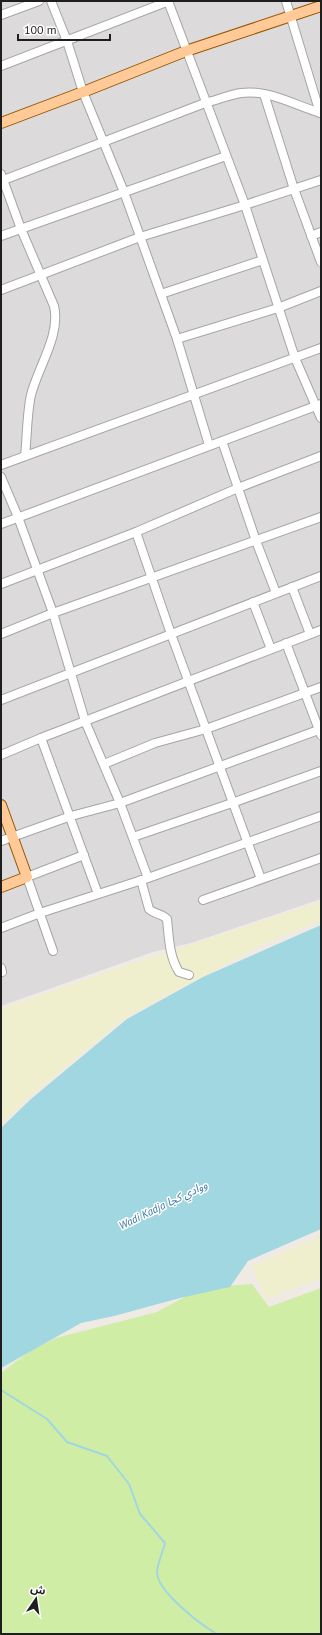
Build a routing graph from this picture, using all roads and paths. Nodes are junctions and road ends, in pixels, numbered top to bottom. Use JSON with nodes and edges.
{"nodes":[{"id":1,"x":39,"y":1,"type":"edge"},
{"id":2,"x":51,"y":1,"type":"edge"},
{"id":3,"x":168,"y":1,"type":"edge"},
{"id":4,"x":286,"y":1,"type":"edge"},
{"id":5,"x":321,"y":6,"type":"edge"},
{"id":6,"x":1,"y":15,"type":"edge"},
{"id":7,"x":290,"y":16,"type":"junction"},
{"id":8,"x":67,"y":40,"type":"junction"},
{"id":9,"x":186,"y":51,"type":"junction"},
{"id":10,"x":1,"y":66,"type":"edge"},
{"id":11,"x":83,"y":92,"type":"junction"},
{"id":12,"x":264,"y":94,"type":"junction"},
{"id":13,"x":205,"y":103,"type":"junction"},
{"id":14,"x":320,"y":113,"type":"edge"},
{"id":15,"x":1,"y":123,"type":"edge"},
{"id":16,"x":102,"y":142,"type":"junction"},
{"id":17,"x":226,"y":156,"type":"junction"},
{"id":18,"x":2,"y":179,"type":"edge"},
{"id":19,"x":321,"y":180,"type":"edge"},
{"id":20,"x":294,"y":189,"type":"junction"},
{"id":21,"x":124,"y":192,"type":"junction"},
{"id":22,"x":245,"y":205,"type":"junction"},
{"id":23,"x":21,"y":229,"type":"junction"},
{"id":24,"x":321,"y":232,"type":"edge"},
{"id":25,"x":1,"y":236,"type":"edge"},
{"id":26,"x":312,"y":236,"type":"junction"},
{"id":27,"x":140,"y":237,"type":"junction"},
{"id":28,"x":263,"y":260,"type":"junction"},
{"id":29,"x":321,"y":262,"type":"edge"},
{"id":30,"x":40,"y":274,"type":"junction"},
{"id":31,"x":1,"y":290,"type":"edge"},
{"id":32,"x":321,"y":290,"type":"edge"},
{"id":33,"x":161,"y":294,"type":"junction"},
{"id":34,"x":278,"y":308,"type":"junction"},
{"id":35,"x":177,"y":339,"type":"junction"},
{"id":36,"x":321,"y":348,"type":"edge"},
{"id":37,"x":295,"y":358,"type":"junction"},
{"id":38,"x":194,"y":394,"type":"junction"},
{"id":39,"x":319,"y":405,"type":"edge"},
{"id":40,"x":321,"y":418,"type":"edge"},
{"id":41,"x":222,"y":440,"type":"junction"},
{"id":42,"x":209,"y":445,"type":"junction"},
{"id":43,"x":25,"y":456,"type":"junction"},
{"id":44,"x":321,"y":456,"type":"edge"},
{"id":45,"x":1,"y":465,"type":"edge"},
{"id":46,"x":1,"y":477,"type":"edge"},
{"id":47,"x":238,"y":488,"type":"junction"},
{"id":48,"x":18,"y":517,"type":"junction"},
{"id":49,"x":321,"y":517,"type":"edge"},
{"id":50,"x":1,"y":524,"type":"edge"},
{"id":51,"x":136,"y":532,"type":"junction"},
{"id":52,"x":256,"y":541,"type":"junction"},
{"id":53,"x":36,"y":570,"type":"junction"},
{"id":54,"x":321,"y":576,"type":"edge"},
{"id":55,"x":152,"y":579,"type":"junction"},
{"id":56,"x":1,"y":584,"type":"edge"},
{"id":57,"x":292,"y":587,"type":"junction"},
{"id":58,"x":276,"y":593,"type":"junction"},
{"id":59,"x":253,"y":602,"type":"junction"},
{"id":60,"x":52,"y":613,"type":"junction"},
{"id":61,"x":321,"y":630,"type":"edge"},
{"id":62,"x":1,"y":634,"type":"edge"},
{"id":63,"x":171,"y":634,"type":"junction"},
{"id":64,"x":310,"y":634,"type":"junction"},
{"id":65,"x":286,"y":643,"type":"junction"},
{"id":66,"x":271,"y":649,"type":"junction"},
{"id":67,"x":70,"y":674,"type":"junction"},
{"id":68,"x":189,"y":680,"type":"junction"},
{"id":69,"x":321,"y":687,"type":"edge"},
{"id":70,"x":305,"y":694,"type":"junction"},
{"id":71,"x":1,"y":700,"type":"edge"},
{"id":72,"x":85,"y":721,"type":"junction"},
{"id":73,"x":206,"y":729,"type":"junction"},
{"id":74,"x":320,"y":731,"type":"edge"},
{"id":75,"x":41,"y":738,"type":"junction"},
{"id":76,"x":1,"y":755,"type":"edge"},
{"id":77,"x":104,"y":764,"type":"junction"},
{"id":78,"x":218,"y":766,"type":"junction"},
{"id":79,"x":321,"y":771,"type":"edge"},
{"id":80,"x":120,"y":803,"type":"junction"},
{"id":81,"x":232,"y":804,"type":"junction"},
{"id":82,"x":1,"y":805,"type":"edge"},
{"id":83,"x":71,"y":816,"type":"junction"},
{"id":84,"x":321,"y":816,"type":"edge"},
{"id":85,"x":12,"y":837,"type":"junction"},
{"id":86,"x":133,"y":837,"type":"junction"},
{"id":87,"x":1,"y":841,"type":"edge"},
{"id":88,"x":247,"y":842,"type":"junction"},
{"id":89,"x":84,"y":855,"type":"junction"},
{"id":90,"x":321,"y":858,"type":"edge"},
{"id":91,"x":27,"y":877,"type":"junction"},
{"id":92,"x":261,"y":878,"type":"junction"},
{"id":93,"x":144,"y":879,"type":"junction"},
{"id":94,"x":1,"y":887,"type":"edge"},
{"id":95,"x":98,"y":894,"type":"junction"},
{"id":96,"x":203,"y":900,"type":"dead end"},
{"id":97,"x":40,"y":913,"type":"junction"},
{"id":98,"x":1,"y":928,"type":"edge"},
{"id":99,"x":54,"y":951,"type":"dead end"},
{"id":100,"x":189,"y":975,"type":"dead end"}],
"edges":[{"from":1,"to":6,"type":"street"},
{"from":2,"to":8,"type":"street"},
{"from":3,"to":8,"type":"street"},
{"from":3,"to":9,"type":"street"},
{"from":4,"to":7,"type":"street"},
{"from":5,"to":7,"type":"main road"},
{"from":7,"to":9,"type":"main road"},
{"from":7,"to":14,"type":"street"},
{"from":8,"to":10,"type":"street"},
{"from":8,"to":11,"type":"street"},
{"from":9,"to":11,"type":"main road"},
{"from":9,"to":13,"type":"street"},
{"from":11,"to":15,"type":"main road"},
{"from":11,"to":16,"type":"street"},
{"from":12,"to":13,"type":"street"},
{"from":12,"to":14,"type":"street"},
{"from":12,"to":20,"type":"street"},
{"from":13,"to":16,"type":"street"},
{"from":13,"to":17,"type":"street"},
{"from":16,"to":18,"type":"street"},
{"from":16,"to":21,"type":"street"},
{"from":17,"to":21,"type":"street"},
{"from":17,"to":22,"type":"street"},
{"from":18,"to":23,"type":"street"},
{"from":19,"to":20,"type":"street"},
{"from":20,"to":22,"type":"street"},
{"from":20,"to":26,"type":"street"},
{"from":21,"to":23,"type":"street"},
{"from":21,"to":27,"type":"street"},
{"from":22,"to":27,"type":"street"},
{"from":22,"to":28,"type":"street"},
{"from":23,"to":25,"type":"street"},
{"from":23,"to":30,"type":"street"},
{"from":24,"to":26,"type":"street"},
{"from":26,"to":29,"type":"street"},
{"from":27,"to":30,"type":"street"},
{"from":27,"to":33,"type":"street"},
{"from":28,"to":33,"type":"street"},
{"from":28,"to":34,"type":"street"},
{"from":30,"to":31,"type":"street"},
{"from":30,"to":43,"type":"street"},
{"from":32,"to":34,"type":"street"},
{"from":33,"to":35,"type":"street"},
{"from":34,"to":35,"type":"street"},
{"from":34,"to":37,"type":"street"},
{"from":35,"to":38,"type":"street"},
{"from":36,"to":37,"type":"street"},
{"from":37,"to":38,"type":"street"},
{"from":37,"to":39,"type":"street"},
{"from":38,"to":42,"type":"street"},
{"from":38,"to":43,"type":"street"},
{"from":39,"to":40,"type":"street"},
{"from":39,"to":41,"type":"street"},
{"from":41,"to":42,"type":"street"},
{"from":41,"to":47,"type":"street"},
{"from":42,"to":48,"type":"street"},
{"from":43,"to":45,"type":"street"},
{"from":44,"to":47,"type":"street"},
{"from":46,"to":48,"type":"street"},
{"from":47,"to":51,"type":"street"},
{"from":47,"to":52,"type":"street"},
{"from":48,"to":50,"type":"street"},
{"from":48,"to":53,"type":"street"},
{"from":49,"to":52,"type":"street"},
{"from":51,"to":53,"type":"street"},
{"from":51,"to":55,"type":"street"},
{"from":52,"to":55,"type":"street"},
{"from":52,"to":58,"type":"street"},
{"from":53,"to":56,"type":"street"},
{"from":53,"to":60,"type":"street"},
{"from":54,"to":57,"type":"street"},
{"from":55,"to":60,"type":"street"},
{"from":55,"to":63,"type":"street"},
{"from":57,"to":58,"type":"street"},
{"from":57,"to":64,"type":"street"},
{"from":58,"to":59,"type":"street"},
{"from":59,"to":63,"type":"street"},
{"from":59,"to":66,"type":"street"},
{"from":60,"to":62,"type":"street"},
{"from":60,"to":67,"type":"street"},
{"from":61,"to":64,"type":"street"},
{"from":63,"to":67,"type":"street"},
{"from":63,"to":68,"type":"street"},
{"from":64,"to":65,"type":"street"},
{"from":65,"to":66,"type":"street"},
{"from":65,"to":70,"type":"street"},
{"from":66,"to":68,"type":"street"},
{"from":67,"to":71,"type":"street"},
{"from":67,"to":72,"type":"street"},
{"from":68,"to":72,"type":"street"},
{"from":68,"to":73,"type":"street"},
{"from":69,"to":70,"type":"street"},
{"from":70,"to":73,"type":"street"},
{"from":70,"to":74,"type":"street"},
{"from":72,"to":75,"type":"street"},
{"from":72,"to":77,"type":"street"},
{"from":73,"to":77,"type":"street"},
{"from":73,"to":78,"type":"street"},
{"from":74,"to":78,"type":"street"},
{"from":75,"to":76,"type":"street"},
{"from":75,"to":83,"type":"street"},
{"from":77,"to":80,"type":"street"},
{"from":78,"to":80,"type":"street"},
{"from":78,"to":81,"type":"street"},
{"from":79,"to":81,"type":"street"},
{"from":80,"to":83,"type":"street"},
{"from":80,"to":86,"type":"street"},
{"from":81,"to":86,"type":"street"},
{"from":81,"to":88,"type":"street"},
{"from":82,"to":85,"type":"main road"},
{"from":83,"to":85,"type":"street"},
{"from":83,"to":89,"type":"street"},
{"from":84,"to":88,"type":"street"},
{"from":85,"to":87,"type":"street"},
{"from":85,"to":91,"type":"main road"},
{"from":86,"to":93,"type":"street"},
{"from":88,"to":92,"type":"street"},
{"from":88,"to":93,"type":"street"},
{"from":89,"to":91,"type":"street"},
{"from":89,"to":95,"type":"street"},
{"from":90,"to":92,"type":"street"},
{"from":91,"to":94,"type":"main road"},
{"from":91,"to":97,"type":"street"},
{"from":92,"to":96,"type":"street"},
{"from":93,"to":95,"type":"street"},
{"from":93,"to":100,"type":"street"},
{"from":95,"to":97,"type":"street"},
{"from":97,"to":98,"type":"street"},
{"from":97,"to":99,"type":"street"}]}
